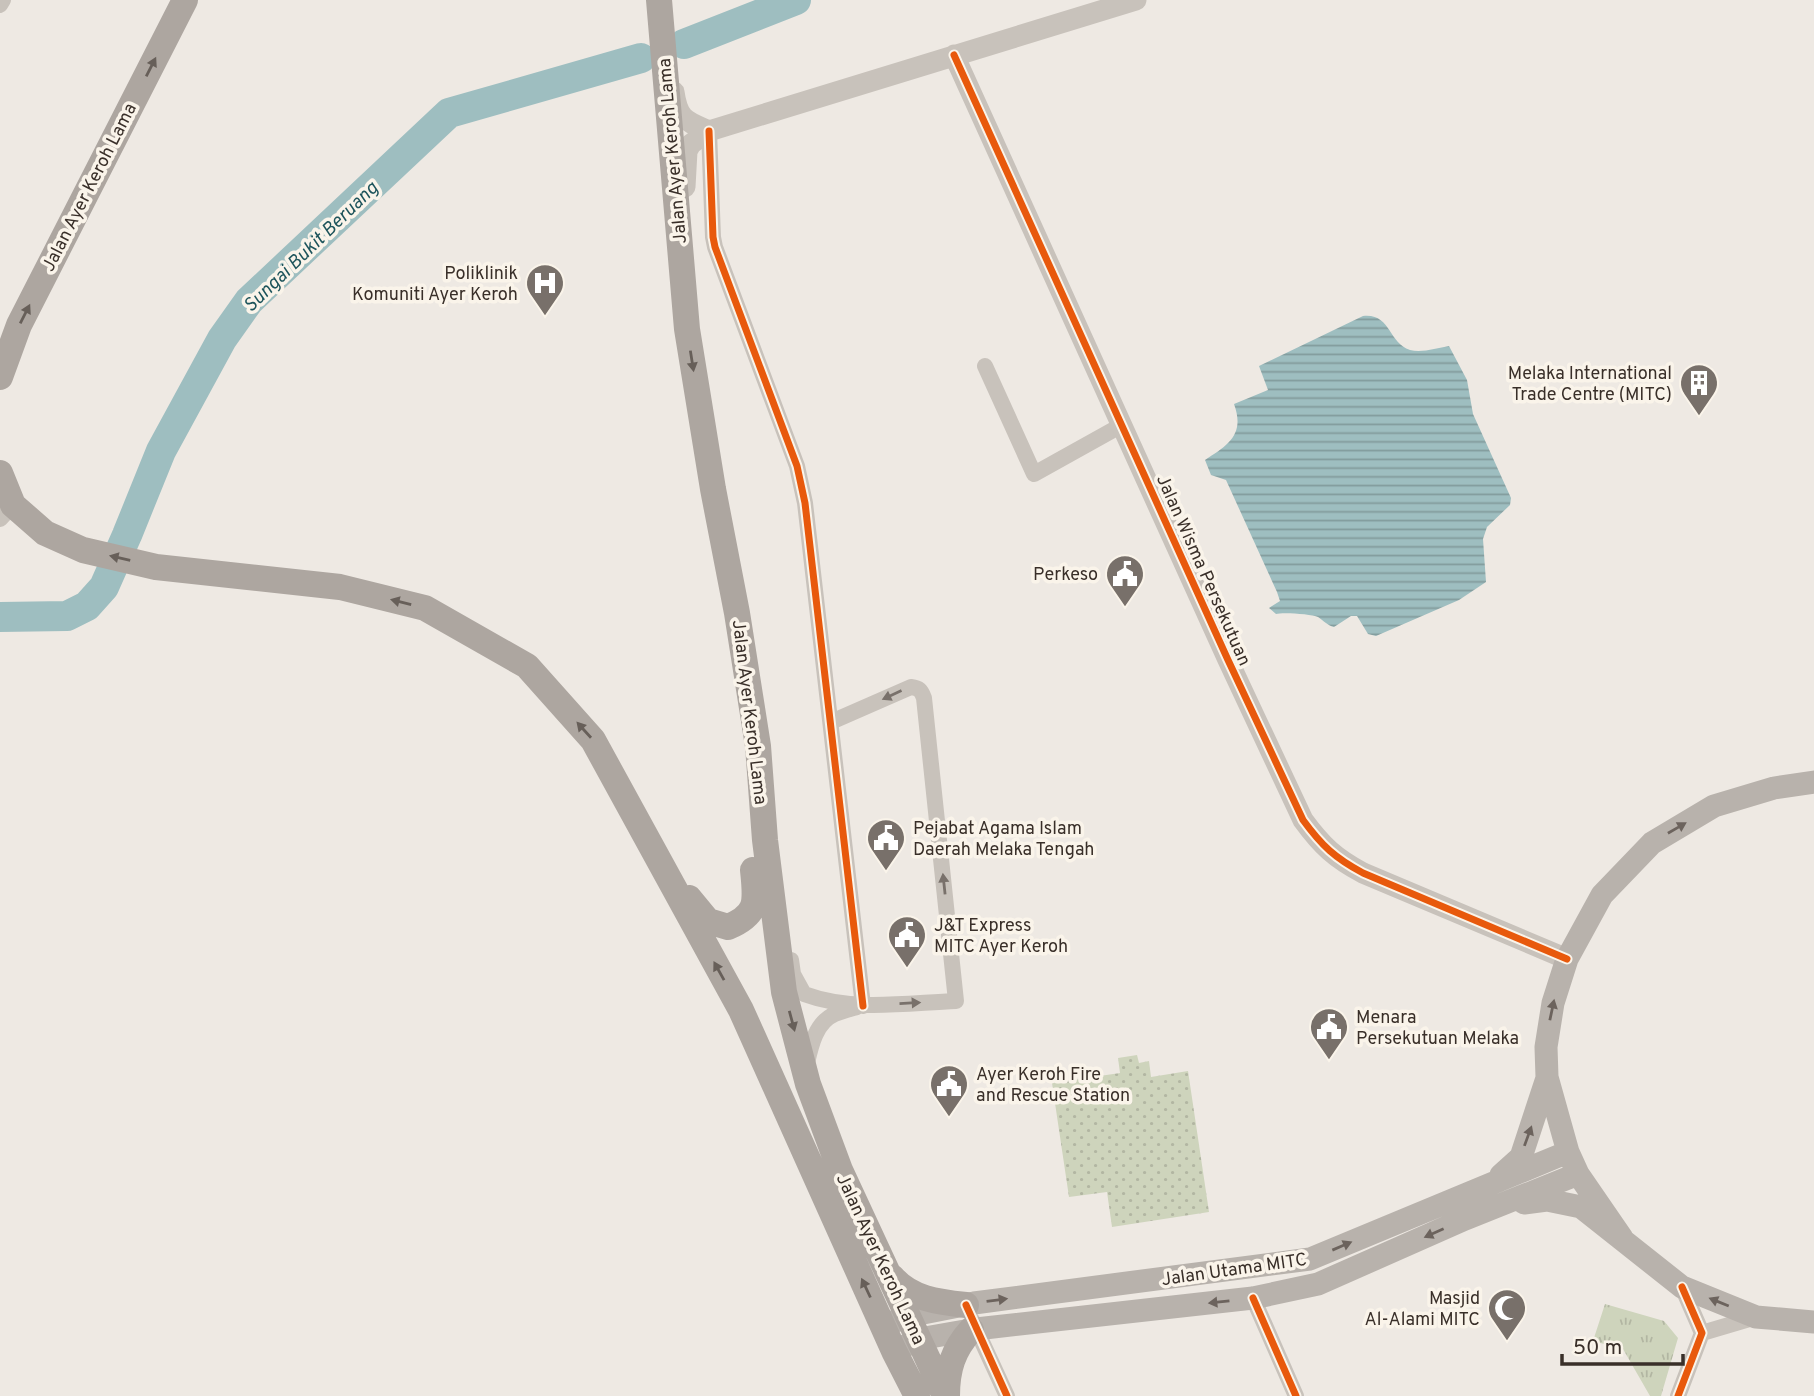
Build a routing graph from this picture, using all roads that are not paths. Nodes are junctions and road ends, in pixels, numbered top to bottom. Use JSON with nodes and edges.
{"nodes":[{"id":1,"x":3,"y":0,"type":"edge"},
{"id":2,"x":185,"y":0,"type":"edge"},
{"id":3,"x":660,"y":0,"type":"edge"},
{"id":4,"x":1136,"y":0,"type":"edge"},
{"id":5,"x":0,"y":5,"type":"edge"},
{"id":6,"x":954,"y":55,"type":"junction"},
{"id":7,"x":709,"y":131,"type":"junction"},
{"id":8,"x":687,"y":329,"type":"junction"},
{"id":9,"x":985,"y":366,"type":"dead end"},
{"id":10,"x":0,"y":377,"type":"edge"},
{"id":11,"x":1122,"y":425,"type":"junction"},
{"id":12,"x":0,"y":472,"type":"edge"},
{"id":13,"x":6,"y":512,"type":"edge"},
{"id":14,"x":737,"y":613,"type":"junction"},
{"id":15,"x":831,"y":723,"type":"junction"},
{"id":16,"x":758,"y":746,"type":"junction"},
{"id":17,"x":613,"y":776,"type":"junction"},
{"id":18,"x":1814,"y":782,"type":"edge"},
{"id":19,"x":1567,"y":958,"type":"junction"},
{"id":20,"x":863,"y":1006,"type":"junction"},
{"id":21,"x":805,"y":1072,"type":"junction"},
{"id":22,"x":1547,"y":1077,"type":"junction"},
{"id":23,"x":1568,"y":1152,"type":"junction"},
{"id":24,"x":1578,"y":1174,"type":"junction"},
{"id":25,"x":1491,"y":1184,"type":"junction"},
{"id":26,"x":1497,"y":1207,"type":"junction"},
{"id":27,"x":1622,"y":1238,"type":"junction"},
{"id":28,"x":888,"y":1273,"type":"junction"},
{"id":29,"x":1682,"y":1287,"type":"junction"},
{"id":30,"x":1254,"y":1298,"type":"junction"},
{"id":31,"x":1756,"y":1317,"type":"junction"},
{"id":32,"x":971,"y":1321,"type":"junction"},
{"id":33,"x":1814,"y":1322,"type":"edge"},
{"id":34,"x":883,"y":1326,"type":"junction"},
{"id":35,"x":914,"y":1328,"type":"junction"},
{"id":36,"x":1702,"y":1333,"type":"junction"},
{"id":37,"x":894,"y":1350,"type":"junction"},
{"id":38,"x":917,"y":1396,"type":"edge"},
{"id":39,"x":946,"y":1396,"type":"edge"},
{"id":40,"x":1007,"y":1396,"type":"edge"},
{"id":41,"x":1296,"y":1396,"type":"edge"},
{"id":42,"x":1678,"y":1396,"type":"edge"}],
"edges":[{"from":1,"to":5,"type":"street"},
{"from":10,"to":2,"type":"main road","name":"Jalan Ayer Keroh Lama","one_way":true},
{"from":3,"to":7,"type":"street"},
{"from":3,"to":8,"type":"main road","name":"Jalan Ayer Keroh Lama"},
{"from":4,"to":6,"type":"street"},
{"from":6,"to":7,"type":"street"},
{"from":6,"to":11,"type":"street","name":"Jalan Wisma Persekutuan"},
{"from":7,"to":8,"type":"street"},
{"from":7,"to":15,"type":"street"},
{"from":8,"to":14,"type":"main road","name":"Jalan Ayer Keroh Lama","one_way":true},
{"from":9,"to":11,"type":"street"},
{"from":11,"to":19,"type":"street","name":"Jalan Wisma Persekutuan"},
{"from":12,"to":13,"type":"main road","name":"Jalan Ayer Keroh Lama"},
{"from":17,"to":13,"type":"main road","name":"Jalan Ayer Keroh Lama","one_way":true},
{"from":14,"to":16,"type":"main road","name":"Jalan Ayer Keroh Lama"},
{"from":14,"to":17,"type":"main road"},
{"from":15,"to":20,"type":"street"},
{"from":20,"to":15,"type":"street","one_way":true},
{"from":16,"to":20,"type":"street"},
{"from":16,"to":21,"type":"main road","name":"Jalan Ayer Keroh Lama","one_way":true},
{"from":34,"to":17,"type":"main road","name":"Jalan Ayer Keroh Lama","one_way":true},
{"from":19,"to":18,"type":"main road","one_way":true},
{"from":22,"to":19,"type":"main road","one_way":true},
{"from":20,"to":21,"type":"street"},
{"from":21,"to":28,"type":"main road","name":"Jalan Ayer Keroh Lama"},
{"from":22,"to":23,"type":"main road"},
{"from":25,"to":22,"type":"main road","one_way":true},
{"from":23,"to":24,"type":"main road"},
{"from":23,"to":25,"type":"main road","name":"Jalan Utama MITC"},
{"from":24,"to":26,"type":"main road"},
{"from":24,"to":27,"type":"main road"},
{"from":32,"to":25,"type":"main road","name":"Jalan Utama MITC","one_way":true},
{"from":26,"to":27,"type":"main road"},
{"from":26,"to":30,"type":"main road","one_way":true},
{"from":27,"to":29,"type":"main road"},
{"from":28,"to":32,"type":"main road"},
{"from":28,"to":35,"type":"main road","name":"Jalan Ayer Keroh Lama"},
{"from":31,"to":29,"type":"main road","one_way":true},
{"from":29,"to":36,"type":"street"},
{"from":30,"to":32,"type":"main road","one_way":true},
{"from":30,"to":41,"type":"street"},
{"from":31,"to":33,"type":"main road"},
{"from":31,"to":36,"type":"street"},
{"from":32,"to":35,"type":"main road"},
{"from":32,"to":39,"type":"main road"},
{"from":32,"to":40,"type":"street"},
{"from":34,"to":35,"type":"main road"},
{"from":34,"to":37,"type":"main road","name":"Jalan Ayer Keroh Lama"},
{"from":35,"to":37,"type":"main road"},
{"from":35,"to":39,"type":"main road","name":"Jalan Ayer Keroh Lama"},
{"from":36,"to":42,"type":"street"},
{"from":37,"to":38,"type":"main road","name":"Jalan Ayer Keroh Lama"}]}
